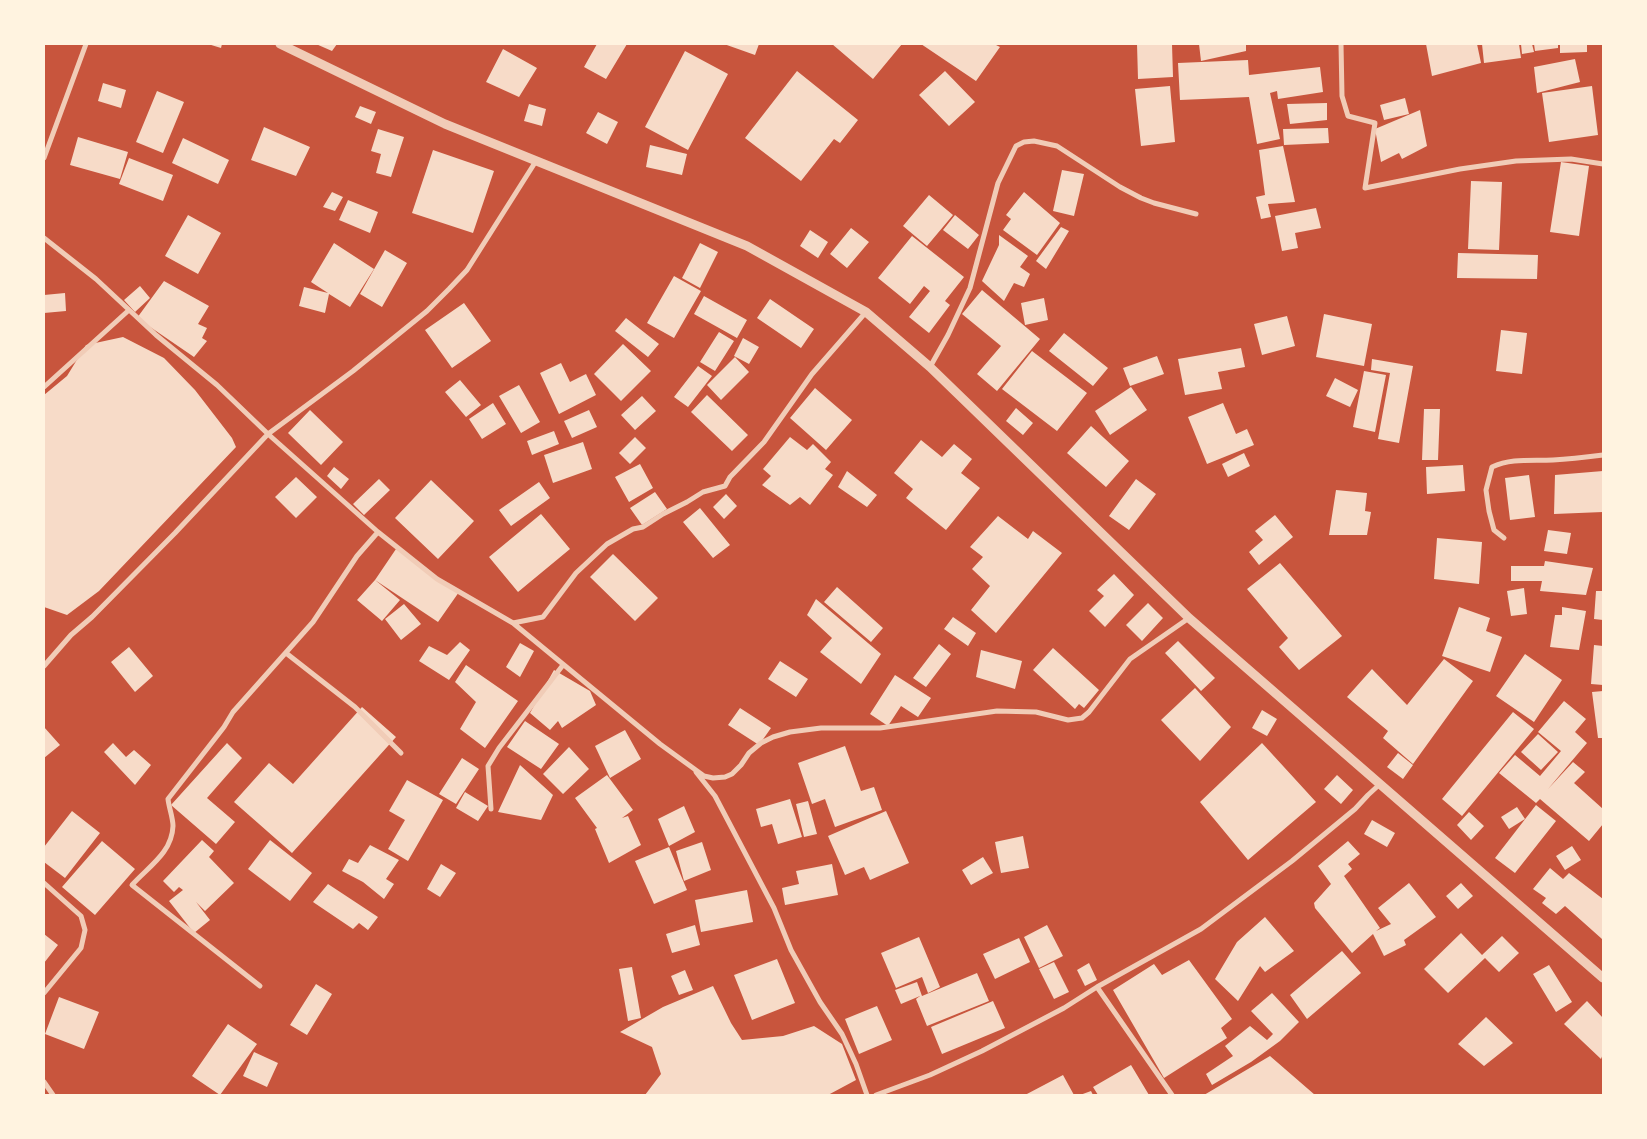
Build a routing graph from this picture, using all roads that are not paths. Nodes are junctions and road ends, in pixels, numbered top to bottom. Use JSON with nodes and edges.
{"nodes":[{"id":1,"x":86,"y":44,"type":"edge"},
{"id":2,"x":280,"y":44,"type":"edge"},
{"id":3,"x":1341,"y":44,"type":"edge"},
{"id":4,"x":44,"y":158,"type":"edge"},
{"id":5,"x":536,"y":161,"type":"junction"},
{"id":6,"x":1603,"y":164,"type":"edge"},
{"id":7,"x":1196,"y":214,"type":"dead end"},
{"id":8,"x":44,"y":238,"type":"edge"},
{"id":9,"x":129,"y":310,"type":"junction"},
{"id":10,"x":866,"y":312,"type":"junction"},
{"id":11,"x":930,"y":367,"type":"junction"},
{"id":12,"x":44,"y":387,"type":"edge"},
{"id":13,"x":268,"y":434,"type":"junction"},
{"id":14,"x":1603,"y":455,"type":"edge"},
{"id":15,"x":378,"y":532,"type":"junction"},
{"id":16,"x":1504,"y":538,"type":"dead end"},
{"id":17,"x":1189,"y":618,"type":"junction"},
{"id":18,"x":513,"y":623,"type":"junction"},
{"id":19,"x":286,"y":653,"type":"junction"},
{"id":20,"x":563,"y":665,"type":"junction"},
{"id":21,"x":44,"y":666,"type":"edge"},
{"id":22,"x":402,"y":753,"type":"dead end"},
{"id":23,"x":692,"y":768,"type":"junction"},
{"id":24,"x":1381,"y":784,"type":"junction"},
{"id":25,"x":491,"y":809,"type":"dead end"},
{"id":26,"x":44,"y":883,"type":"edge"},
{"id":27,"x":1603,"y":976,"type":"edge"},
{"id":28,"x":260,"y":986,"type":"dead end"},
{"id":29,"x":1097,"y":987,"type":"junction"},
{"id":30,"x":44,"y":992,"type":"edge"},
{"id":31,"x":44,"y":1082,"type":"edge"},
{"id":32,"x":53,"y":1095,"type":"edge"},
{"id":33,"x":867,"y":1095,"type":"edge"},
{"id":34,"x":876,"y":1095,"type":"edge"},
{"id":35,"x":1172,"y":1095,"type":"edge"}],
"edges":[{"from":1,"to":4,"type":"street"},
{"from":2,"to":5,"type":"street"},
{"from":3,"to":6,"type":"street"},
{"from":5,"to":10,"type":"street"},
{"from":5,"to":13,"type":"street"},
{"from":7,"to":11,"type":"street"},
{"from":8,"to":9,"type":"street"},
{"from":9,"to":12,"type":"street"},
{"from":9,"to":13,"type":"street"},
{"from":10,"to":11,"type":"street"},
{"from":10,"to":18,"type":"street"},
{"from":11,"to":17,"type":"street"},
{"from":13,"to":15,"type":"street"},
{"from":13,"to":21,"type":"street"},
{"from":14,"to":16,"type":"street"},
{"from":15,"to":18,"type":"street"},
{"from":15,"to":19,"type":"street"},
{"from":17,"to":23,"type":"street"},
{"from":17,"to":24,"type":"street"},
{"from":18,"to":20,"type":"street"},
{"from":19,"to":22,"type":"street"},
{"from":19,"to":28,"type":"street"},
{"from":20,"to":23,"type":"street"},
{"from":20,"to":25,"type":"street"},
{"from":23,"to":33,"type":"street"},
{"from":24,"to":27,"type":"street"},
{"from":24,"to":29,"type":"street"},
{"from":26,"to":30,"type":"street"},
{"from":29,"to":34,"type":"street"},
{"from":29,"to":35,"type":"street"},
{"from":31,"to":32,"type":"street"}]}
